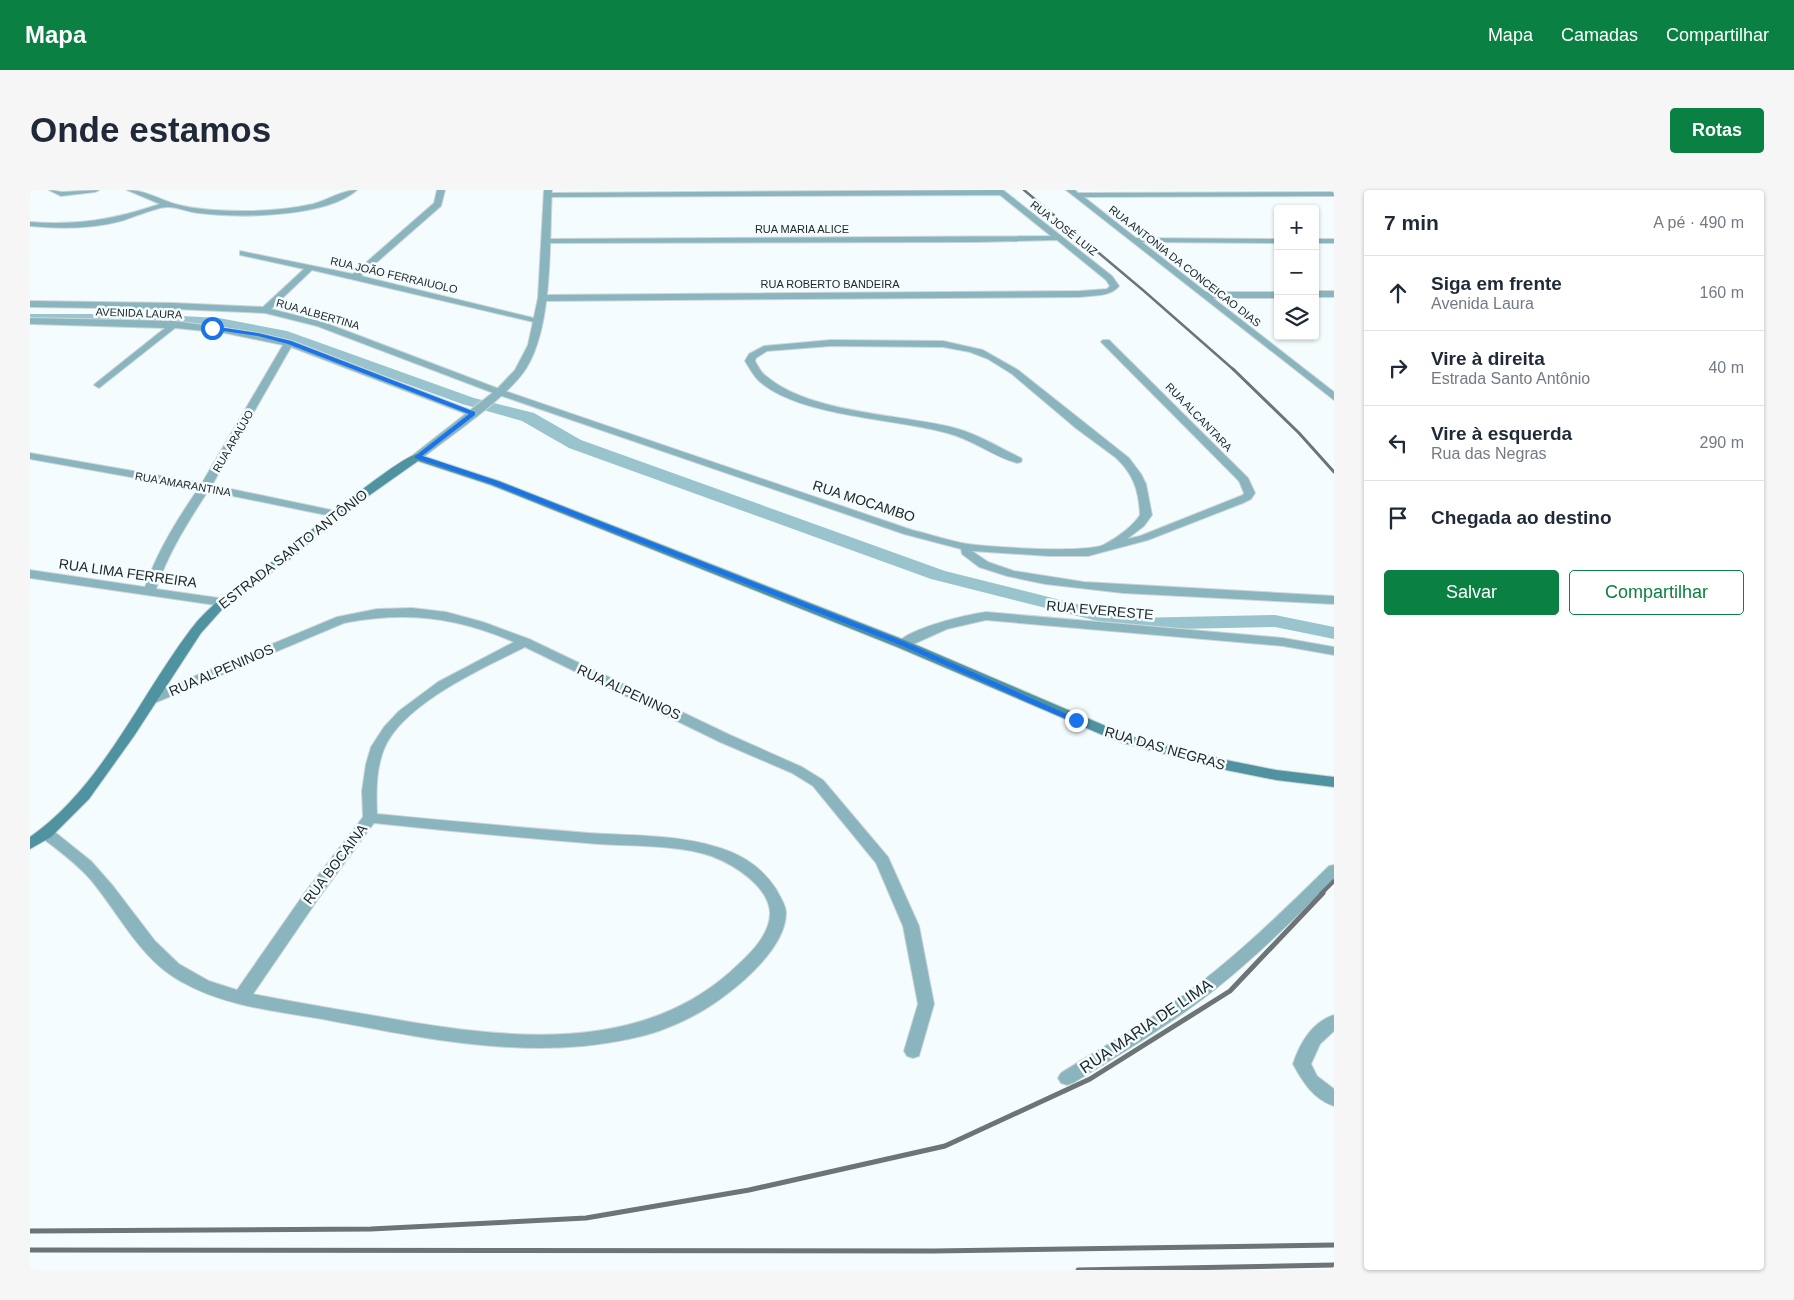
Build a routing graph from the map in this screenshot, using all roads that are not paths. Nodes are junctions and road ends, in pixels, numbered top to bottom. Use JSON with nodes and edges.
{"nodes":[{"id":1,"x":53,"y":190,"type":"edge"},
{"id":2,"x":95,"y":190,"type":"edge"},
{"id":3,"x":131,"y":190,"type":"edge"},
{"id":4,"x":353,"y":190,"type":"edge"},
{"id":5,"x":441,"y":190,"type":"edge"},
{"id":6,"x":999,"y":192,"type":"edge"},
{"id":7,"x":1073,"y":192,"type":"edge"},
{"id":8,"x":548,"y":193,"type":"edge"},
{"id":9,"x":1334,"y":194,"type":"edge"},
{"id":10,"x":166,"y":204,"type":"junction"},
{"id":11,"x":30,"y":224,"type":"edge"},
{"id":12,"x":1057,"y":238,"type":"junction"},
{"id":13,"x":1135,"y":240,"type":"junction"},
{"id":14,"x":546,"y":241,"type":"junction"},
{"id":15,"x":1274,"y":241,"type":"edge"},
{"id":16,"x":1319,"y":241,"type":"edge"},
{"id":17,"x":1334,"y":241,"type":"edge"},
{"id":18,"x":243,"y":253,"type":"dead end"},
{"id":19,"x":309,"y":268,"type":"junction"},
{"id":20,"x":355,"y":276,"type":"junction"},
{"id":21,"x":1115,"y":286,"type":"joint"},
{"id":22,"x":1274,"y":294,"type":"edge"},
{"id":23,"x":1319,"y":294,"type":"edge"},
{"id":24,"x":1334,"y":294,"type":"edge"},
{"id":25,"x":1204,"y":295,"type":"junction"},
{"id":26,"x":542,"y":298,"type":"junction"},
{"id":27,"x":30,"y":304,"type":"edge"},
{"id":28,"x":265,"y":310,"type":"junction"},
{"id":29,"x":30,"y":321,"type":"edge"},
{"id":30,"x":539,"y":322,"type":"junction"},
{"id":31,"x":175,"y":324,"type":"junction"},
{"id":32,"x":1106,"y":342,"type":"dead end"},
{"id":33,"x":290,"y":343,"type":"junction"},
{"id":34,"x":99,"y":385,"type":"dead end"},
{"id":35,"x":496,"y":394,"type":"junction"},
{"id":36,"x":1334,"y":397,"type":"edge"},
{"id":37,"x":476,"y":410,"type":"junction"},
{"id":38,"x":30,"y":456,"type":"edge"},
{"id":39,"x":417,"y":457,"type":"junction"},
{"id":40,"x":1017,"y":460,"type":"dead end"},
{"id":41,"x":205,"y":487,"type":"junction"},
{"id":42,"x":1226,"y":506,"type":"joint"},
{"id":43,"x":336,"y":514,"type":"junction"},
{"id":44,"x":967,"y":547,"type":"junction"},
{"id":45,"x":1102,"y":549,"type":"junction"},
{"id":46,"x":30,"y":574,"type":"edge"},
{"id":47,"x":149,"y":592,"type":"junction"},
{"id":48,"x":1334,"y":600,"type":"edge"},
{"id":49,"x":222,"y":602,"type":"junction"},
{"id":50,"x":525,"y":642,"type":"junction"},
{"id":51,"x":902,"y":644,"type":"junction"},
{"id":52,"x":1334,"y":651,"type":"edge"},
{"id":53,"x":152,"y":699,"type":"junction"},
{"id":54,"x":1334,"y":782,"type":"edge"},
{"id":55,"x":370,"y":818,"type":"junction"},
{"id":56,"x":46,"y":832,"type":"junction"},
{"id":57,"x":30,"y":844,"type":"edge"},
{"id":58,"x":1334,"y":870,"type":"edge"},
{"id":59,"x":242,"y":998,"type":"junction"},
{"id":60,"x":1334,"y":1022,"type":"edge"},
{"id":61,"x":913,"y":1051,"type":"dead end"},
{"id":62,"x":1067,"y":1078,"type":"dead end"},
{"id":63,"x":1334,"y":1099,"type":"edge"}],
"edges":[{"from":1,"to":2,"type":"street"},
{"from":3,"to":10,"type":"street"},
{"from":4,"to":10,"type":"street"},
{"from":5,"to":20,"type":"street"},
{"from":6,"to":8,"type":"street"},
{"from":6,"to":12,"type":"street","name":"RUA JOSÉ LUIZ"},
{"from":7,"to":9,"type":"street"},
{"from":7,"to":13,"type":"street","name":"RUA ANTONIA DA CONCEICAO DIAS"},
{"from":8,"to":14,"type":"street","name":"ESTRADA SANTO ANTÔNIO"},
{"from":10,"to":11,"type":"street"},
{"from":12,"to":14,"type":"street","name":"RUA MARIA ALICE"},
{"from":12,"to":21,"type":"street","name":"RUA JOSÉ LUIZ"},
{"from":13,"to":15,"type":"street"},
{"from":13,"to":25,"type":"street","name":"RUA ANTONIA DA CONCEICAO DIAS"},
{"from":14,"to":26,"type":"street","name":"ESTRADA SANTO ANTÔNIO"},
{"from":16,"to":17,"type":"street"},
{"from":18,"to":19,"type":"street","name":"RUA JOÃO FERRAIUOLO"},
{"from":19,"to":20,"type":"street","name":"RUA JOÃO FERRAIUOLO"},
{"from":19,"to":28,"type":"street"},
{"from":20,"to":30,"type":"street","name":"RUA JOÃO FERRAIUOLO"},
{"from":21,"to":26,"type":"street","name":"RUA ROBERTO BANDEIRA"},
{"from":22,"to":25,"type":"street"},
{"from":23,"to":24,"type":"street"},
{"from":25,"to":36,"type":"street","name":"RUA ANTONIA DA CONCEICAO DIAS"},
{"from":26,"to":30,"type":"street","name":"ESTRADA SANTO ANTÔNIO"},
{"from":27,"to":28,"type":"street","name":"RUA ALBERTINA"},
{"from":28,"to":35,"type":"street","name":"RUA ALBERTINA"},
{"from":29,"to":31,"type":"street","name":"AVENIDA LAURA"},
{"from":30,"to":35,"type":"street","name":"ESTRADA SANTO ANTÔNIO"},
{"from":31,"to":33,"type":"street","name":"AVENIDA LAURA"},
{"from":31,"to":34,"type":"street"},
{"from":32,"to":42,"type":"street","name":"RUA ALCANTARA"},
{"from":33,"to":37,"type":"street","name":"AVENIDA LAURA"},
{"from":33,"to":41,"type":"street","name":"RUA ARAÚJO"},
{"from":35,"to":37,"type":"street","name":"ESTRADA SANTO ANTÔNIO"},
{"from":35,"to":44,"type":"street","name":"RUA MOCAMBO"},
{"from":37,"to":39,"type":"street","name":"ESTRADA SANTO ANTÔNIO"},
{"from":38,"to":41,"type":"street","name":"RUA AMARANTINA"},
{"from":39,"to":43,"type":"main road","name":"ESTRADA SANTO ANTÔNIO"},
{"from":39,"to":51,"type":"main road","name":"RUA DAS NEGRAS"},
{"from":40,"to":45,"type":"street"},
{"from":41,"to":43,"type":"street","name":"RUA AMARANTINA"},
{"from":41,"to":47,"type":"street","name":"RUA ARAÚJO"},
{"from":42,"to":45,"type":"street","name":"RUA MOCAMBO"},
{"from":43,"to":49,"type":"main road","name":"ESTRADA SANTO ANTÔNIO"},
{"from":44,"to":45,"type":"street","name":"RUA MOCAMBO"},
{"from":44,"to":48,"type":"street"},
{"from":46,"to":47,"type":"street","name":"RUA LIMA FERREIRA"},
{"from":47,"to":49,"type":"street","name":"RUA LIMA FERREIRA"},
{"from":49,"to":53,"type":"main road","name":"ESTRADA SANTO ANTÔNIO"},
{"from":50,"to":53,"type":"street","name":"RUA ALPENINOS"},
{"from":50,"to":55,"type":"street","name":"RUA BOCAINA"},
{"from":50,"to":61,"type":"street","name":"RUA ALPENINOS"},
{"from":51,"to":52,"type":"street","name":"RUA EVERESTE"},
{"from":51,"to":54,"type":"main road","name":"RUA DAS NEGRAS"},
{"from":53,"to":56,"type":"main road","name":"ESTRADA SANTO ANTÔNIO"},
{"from":55,"to":59,"type":"street","name":"RUA BOCAINA"},
{"from":55,"to":59,"type":"street"},
{"from":56,"to":57,"type":"main road","name":"ESTRADA SANTO ANTÔNIO"},
{"from":56,"to":59,"type":"street"},
{"from":58,"to":62,"type":"street","name":"RUA MARIA DE LIMA"},
{"from":60,"to":63,"type":"street"}]}
